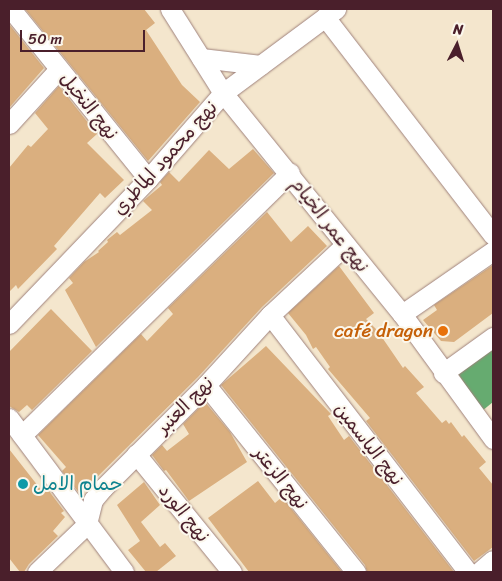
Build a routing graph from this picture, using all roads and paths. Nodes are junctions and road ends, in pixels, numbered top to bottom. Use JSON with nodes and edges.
{"nodes":[{"id":1,"x":11,"y":9,"type":"edge"},
{"id":2,"x":170,"y":9,"type":"edge"},
{"id":3,"x":331,"y":13,"type":"edge"},
{"id":4,"x":201,"y":58,"type":"junction"},
{"id":5,"x":261,"y":64,"type":"junction"},
{"id":6,"x":59,"y":69,"type":"junction"},
{"id":7,"x":223,"y":93,"type":"junction"},
{"id":8,"x":9,"y":124,"type":"edge"},
{"id":9,"x":290,"y":173,"type":"junction"},
{"id":10,"x":148,"y":179,"type":"junction"},
{"id":11,"x":493,"y":235,"type":"edge"},
{"id":12,"x":345,"y":245,"type":"junction"},
{"id":13,"x":493,"y":251,"type":"edge"},
{"id":14,"x":402,"y":314,"type":"junction"},
{"id":15,"x":270,"y":316,"type":"junction"},
{"id":16,"x":9,"y":324,"type":"edge"},
{"id":17,"x":493,"y":337,"type":"edge"},
{"id":18,"x":444,"y":373,"type":"junction"},
{"id":19,"x":206,"y":385,"type":"junction"},
{"id":20,"x":9,"y":418,"type":"edge"},
{"id":21,"x":22,"y":435,"type":"junction"},
{"id":22,"x":493,"y":439,"type":"edge"},
{"id":23,"x":136,"y":454,"type":"junction"},
{"id":24,"x":87,"y":524,"type":"junction"},
{"id":25,"x":493,"y":560,"type":"edge"},
{"id":26,"x":37,"y":572,"type":"edge"},
{"id":27,"x":124,"y":572,"type":"edge"},
{"id":28,"x":232,"y":572,"type":"edge"},
{"id":29,"x":356,"y":572,"type":"edge"},
{"id":30,"x":468,"y":572,"type":"edge"},
{"id":31,"x":479,"y":572,"type":"edge"}],
"edges":[{"from":1,"to":6,"type":"street","name":"نهج النخيل"},
{"from":2,"to":4,"type":"street","name":"نهج عمر الخيام"},
{"from":3,"to":5,"type":"street","name":"نهج محمود الماطري"},
{"from":3,"to":11,"type":"street"},
{"from":4,"to":5,"type":"street"},
{"from":4,"to":7,"type":"street","name":"نهج عمر الخيام"},
{"from":5,"to":7,"type":"street","name":"نهج محمود الماطري"},
{"from":6,"to":8,"type":"street"},
{"from":6,"to":10,"type":"street","name":"نهج النخيل"},
{"from":7,"to":9,"type":"street","name":"نهج عمر الخيام"},
{"from":7,"to":10,"type":"street","name":"نهج محمود الماطري"},
{"from":9,"to":12,"type":"street","name":"نهج عمر الخيام"},
{"from":9,"to":21,"type":"street"},
{"from":10,"to":16,"type":"street","name":"نهج محمود الماطري"},
{"from":12,"to":14,"type":"street","name":"نهج عمر الخيام"},
{"from":12,"to":15,"type":"street","name":"نهج العنبر"},
{"from":13,"to":14,"type":"street"},
{"from":14,"to":18,"type":"street","name":"نهج عمر الخيام"},
{"from":15,"to":19,"type":"street","name":"نهج العنبر"},
{"from":15,"to":30,"type":"street","name":"نهج الياسمين"},
{"from":17,"to":18,"type":"street"},
{"from":18,"to":22,"type":"street","name":"نهج عمر الخيام"},
{"from":19,"to":23,"type":"street","name":"نهج العنبر"},
{"from":19,"to":29,"type":"street","name":"نهج الزعتر"},
{"from":20,"to":21,"type":"street"},
{"from":21,"to":24,"type":"street"},
{"from":23,"to":24,"type":"street","name":"نهج العنبر"},
{"from":23,"to":28,"type":"street","name":"نهج الورد"},
{"from":24,"to":26,"type":"street"},
{"from":24,"to":27,"type":"street"},
{"from":25,"to":31,"type":"street"}]}
